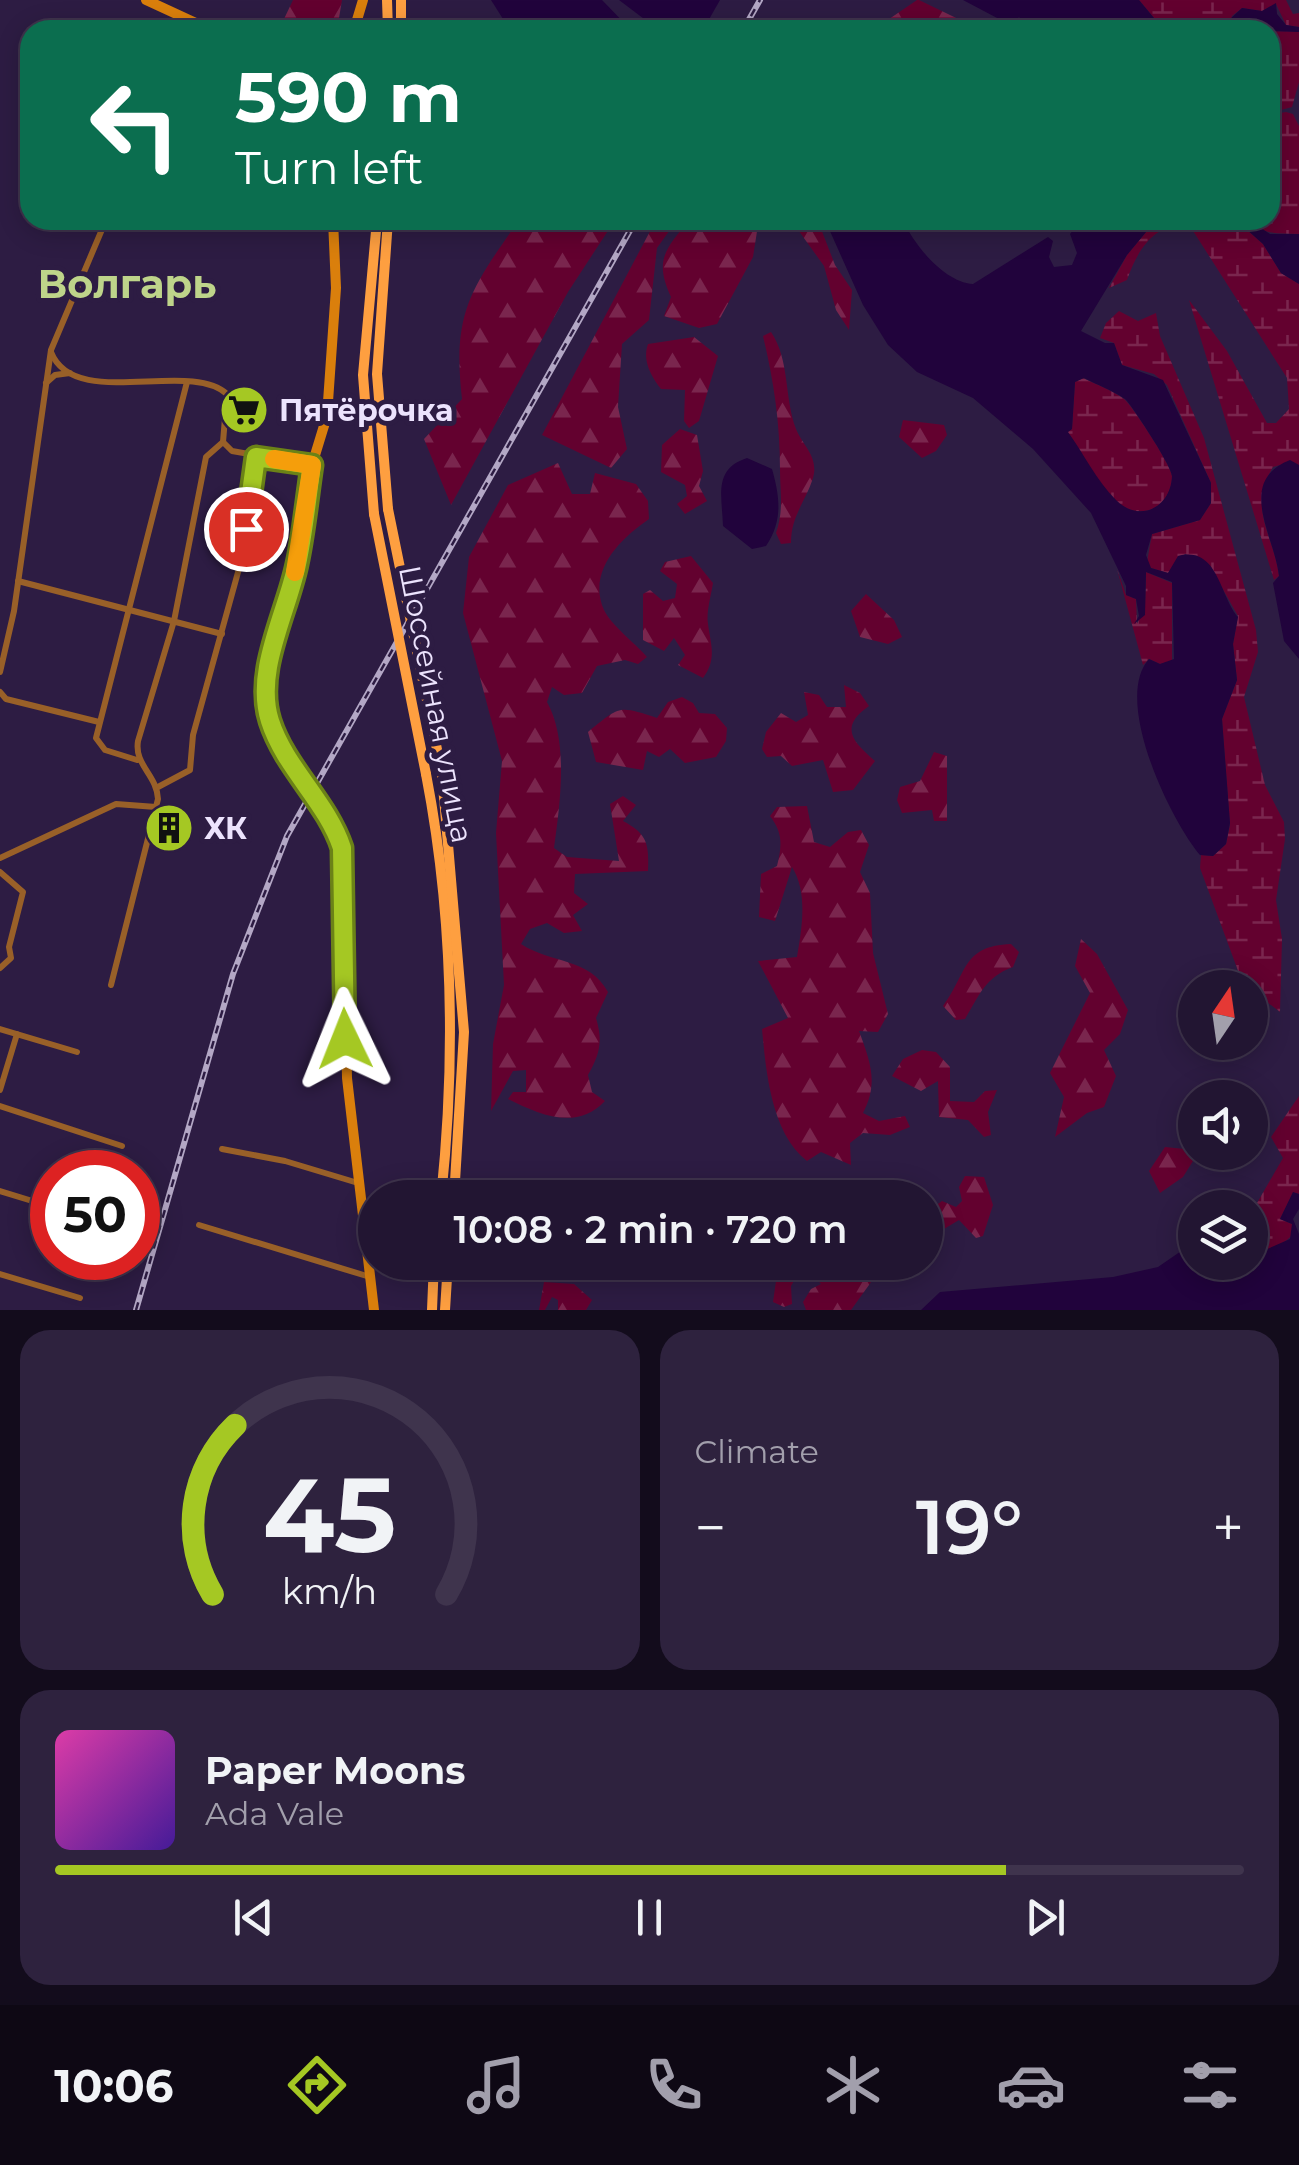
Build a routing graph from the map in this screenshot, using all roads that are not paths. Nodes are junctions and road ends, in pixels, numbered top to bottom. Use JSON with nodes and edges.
{"nodes":[{"id":1,"x":146,"y":0,"type":"edge"},
{"id":2,"x":189,"y":20,"type":"edge"},
{"id":3,"x":102,"y":230,"type":"edge"},
{"id":4,"x":333,"y":230,"type":"edge"},
{"id":5,"x":376,"y":230,"type":"edge"},
{"id":6,"x":387,"y":230,"type":"edge"},
{"id":7,"x":51,"y":350,"type":"junction"},
{"id":8,"x":70,"y":373,"type":"junction"},
{"id":9,"x":187,"y":382,"type":"junction"},
{"id":10,"x":45,"y":384,"type":"junction"},
{"id":11,"x":223,"y":442,"type":"junction"},
{"id":12,"x":256,"y":457,"type":"junction"},
{"id":13,"x":312,"y":465,"type":"junction"},
{"id":14,"x":18,"y":581,"type":"junction"},
{"id":15,"x":128,"y":610,"type":"junction"},
{"id":16,"x":174,"y":622,"type":"junction"},
{"id":17,"x":222,"y":634,"type":"junction"},
{"id":18,"x":0,"y":672,"type":"edge"},
{"id":19,"x":0,"y":692,"type":"edge"},
{"id":20,"x":99,"y":722,"type":"junction"},
{"id":21,"x":138,"y":760,"type":"junction"},
{"id":22,"x":158,"y":788,"type":"junction"},
{"id":23,"x":156,"y":808,"type":"junction"},
{"id":24,"x":0,"y":858,"type":"edge"},
{"id":25,"x":0,"y":872,"type":"edge"},
{"id":26,"x":0,"y":968,"type":"edge"},
{"id":27,"x":111,"y":985,"type":"dead end"},
{"id":28,"x":0,"y":1028,"type":"edge"},
{"id":29,"x":17,"y":1034,"type":"junction"},
{"id":30,"x":77,"y":1052,"type":"dead end"},
{"id":31,"x":0,"y":1090,"type":"edge"},
{"id":32,"x":0,"y":1106,"type":"edge"},
{"id":33,"x":122,"y":1146,"type":"dead end"},
{"id":34,"x":222,"y":1149,"type":"dead end"},
{"id":35,"x":442,"y":1180,"type":"edge"},
{"id":36,"x":455,"y":1180,"type":"edge"},
{"id":37,"x":358,"y":1183,"type":"joint"},
{"id":38,"x":0,"y":1190,"type":"edge"},
{"id":39,"x":30,"y":1199,"type":"edge"},
{"id":40,"x":199,"y":1226,"type":"dead end"},
{"id":41,"x":0,"y":1274,"type":"edge"},
{"id":42,"x":358,"y":1274,"type":"edge"},
{"id":43,"x":370,"y":1280,"type":"edge"},
{"id":44,"x":433,"y":1280,"type":"edge"},
{"id":45,"x":447,"y":1280,"type":"edge"},
{"id":46,"x":80,"y":1298,"type":"dead end"},
{"id":47,"x":374,"y":1310,"type":"edge"},
{"id":48,"x":432,"y":1310,"type":"edge"},
{"id":49,"x":445,"y":1310,"type":"edge"}],
"edges":[{"from":1,"to":2,"type":"main road"},
{"from":3,"to":7,"type":"street"},
{"from":4,"to":13,"type":"main road"},
{"from":5,"to":35,"type":"main road","name":"Шоссейная улица","bridge":true},
{"from":6,"to":36,"type":"main road","name":"Шоссейная улица","bridge":true},
{"from":7,"to":8,"type":"street"},
{"from":7,"to":10,"type":"street"},
{"from":8,"to":9,"type":"street"},
{"from":8,"to":10,"type":"street"},
{"from":9,"to":11,"type":"street"},
{"from":9,"to":15,"type":"street"},
{"from":10,"to":14,"type":"street"},
{"from":11,"to":12,"type":"street"},
{"from":11,"to":16,"type":"street"},
{"from":12,"to":13,"type":"street"},
{"from":12,"to":17,"type":"street"},
{"from":13,"to":37,"type":"main road","bridge":true},
{"from":14,"to":15,"type":"street"},
{"from":14,"to":18,"type":"street"},
{"from":15,"to":16,"type":"street"},
{"from":15,"to":20,"type":"street"},
{"from":16,"to":17,"type":"street"},
{"from":16,"to":21,"type":"street"},
{"from":17,"to":22,"type":"street"},
{"from":19,"to":20,"type":"street"},
{"from":20,"to":21,"type":"street"},
{"from":21,"to":22,"type":"street"},
{"from":22,"to":23,"type":"street"},
{"from":23,"to":24,"type":"street"},
{"from":23,"to":27,"type":"street"},
{"from":25,"to":26,"type":"street"},
{"from":28,"to":29,"type":"street"},
{"from":29,"to":30,"type":"street"},
{"from":29,"to":31,"type":"street"},
{"from":32,"to":33,"type":"street"},
{"from":34,"to":37,"type":"street"},
{"from":38,"to":39,"type":"street"},
{"from":40,"to":42,"type":"street"},
{"from":41,"to":46,"type":"street"},
{"from":43,"to":47,"type":"main road"},
{"from":44,"to":48,"type":"main road"},
{"from":45,"to":49,"type":"main road"}]}
